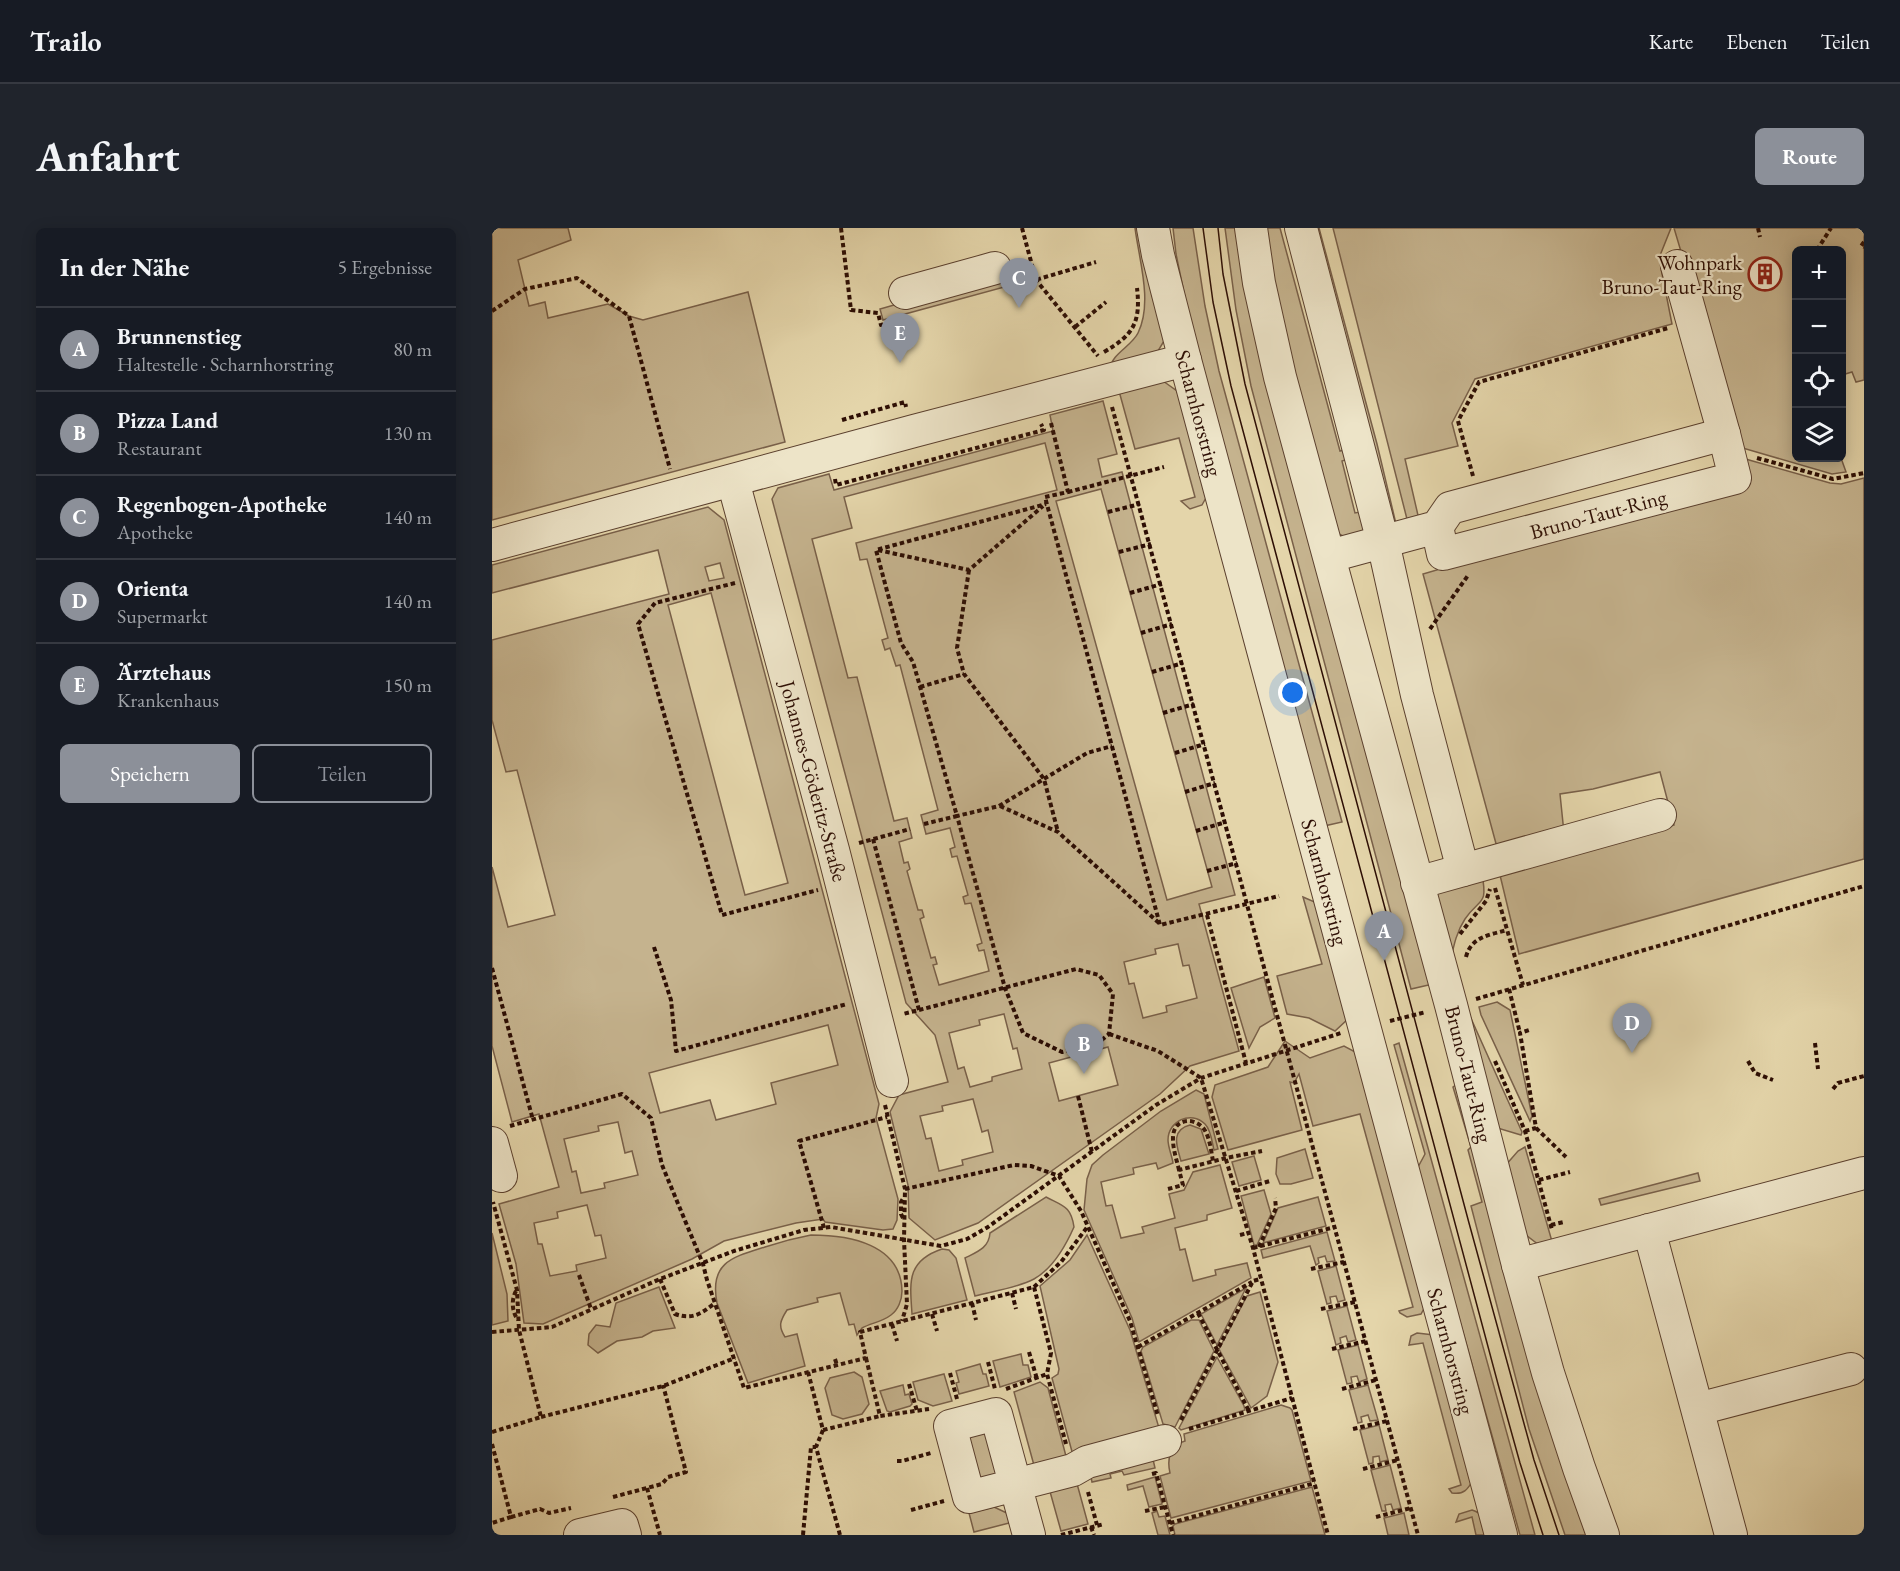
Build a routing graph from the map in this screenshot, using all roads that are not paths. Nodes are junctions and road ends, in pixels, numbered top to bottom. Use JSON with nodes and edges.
{"nodes":[{"id":1,"x":1154,"y":228,"type":"edge"},
{"id":2,"x":1251,"y":228,"type":"edge"},
{"id":3,"x":1301,"y":228,"type":"edge"},
{"id":4,"x":1677,"y":266,"type":"dead end"},
{"id":5,"x":995,"y":268,"type":"dead end"},
{"id":6,"x":905,"y":293,"type":"dead end"},
{"id":7,"x":1185,"y":360,"type":"junction"},
{"id":8,"x":1726,"y":442,"type":"junction"},
{"id":9,"x":733,"y":481,"type":"junction"},
{"id":10,"x":1437,"y":527,"type":"junction"},
{"id":11,"x":1383,"y":542,"type":"junction"},
{"id":12,"x":492,"y":545,"type":"edge"},
{"id":13,"x":1330,"y":556,"type":"junction"},
{"id":14,"x":1660,"y":815,"type":"dead end"},
{"id":15,"x":1463,"y":870,"type":"junction"},
{"id":16,"x":1417,"y":883,"type":"junction"},
{"id":17,"x":892,"y":1081,"type":"road end"},
{"id":18,"x":497,"y":1136,"type":"edge"},
{"id":19,"x":1864,"y":1173,"type":"edge"},
{"id":20,"x":501,"y":1176,"type":"road end"},
{"id":21,"x":1649,"y":1230,"type":"junction"},
{"id":22,"x":1518,"y":1265,"type":"junction"},
{"id":23,"x":1851,"y":1368,"type":"dead end"},
{"id":24,"x":1698,"y":1409,"type":"junction"},
{"id":25,"x":1176,"y":1432,"type":"road end"},
{"id":26,"x":581,"y":1520,"type":"edge"},
{"id":27,"x":625,"y":1535,"type":"edge"},
{"id":28,"x":1029,"y":1535,"type":"edge"},
{"id":29,"x":1500,"y":1535,"type":"edge"},
{"id":30,"x":1603,"y":1535,"type":"edge"},
{"id":31,"x":1731,"y":1535,"type":"edge"}],
"edges":[{"from":1,"to":7,"type":"street","name":"Scharnhorstring"},
{"from":2,"to":13,"type":"street","name":"Bruno-Taut-Ring"},
{"from":3,"to":11,"type":"street"},
{"from":4,"to":8,"type":"street","name":"Bruno-Taut-Ring"},
{"from":5,"to":6,"type":"street"},
{"from":7,"to":9,"type":"street"},
{"from":7,"to":29,"type":"street","name":"Scharnhorstring"},
{"from":8,"to":10,"type":"street"},
{"from":8,"to":10,"type":"street","name":"Bruno-Taut-Ring"},
{"from":9,"to":12,"type":"street"},
{"from":9,"to":17,"type":"street","name":"Johannes-Göderitz-Straße"},
{"from":10,"to":11,"type":"street"},
{"from":11,"to":13,"type":"street"},
{"from":11,"to":15,"type":"street"},
{"from":13,"to":16,"type":"street","name":"Bruno-Taut-Ring"},
{"from":14,"to":15,"type":"street"},
{"from":15,"to":16,"type":"street"},
{"from":16,"to":22,"type":"street","name":"Bruno-Taut-Ring"},
{"from":18,"to":20,"type":"street"},
{"from":19,"to":21,"type":"street"},
{"from":21,"to":22,"type":"street"},
{"from":21,"to":24,"type":"street"},
{"from":22,"to":30,"type":"street","name":"Bruno-Taut-Ring"},
{"from":23,"to":24,"type":"street"},
{"from":24,"to":31,"type":"street"},
{"from":25,"to":28,"type":"street"},
{"from":26,"to":27,"type":"street"}]}
